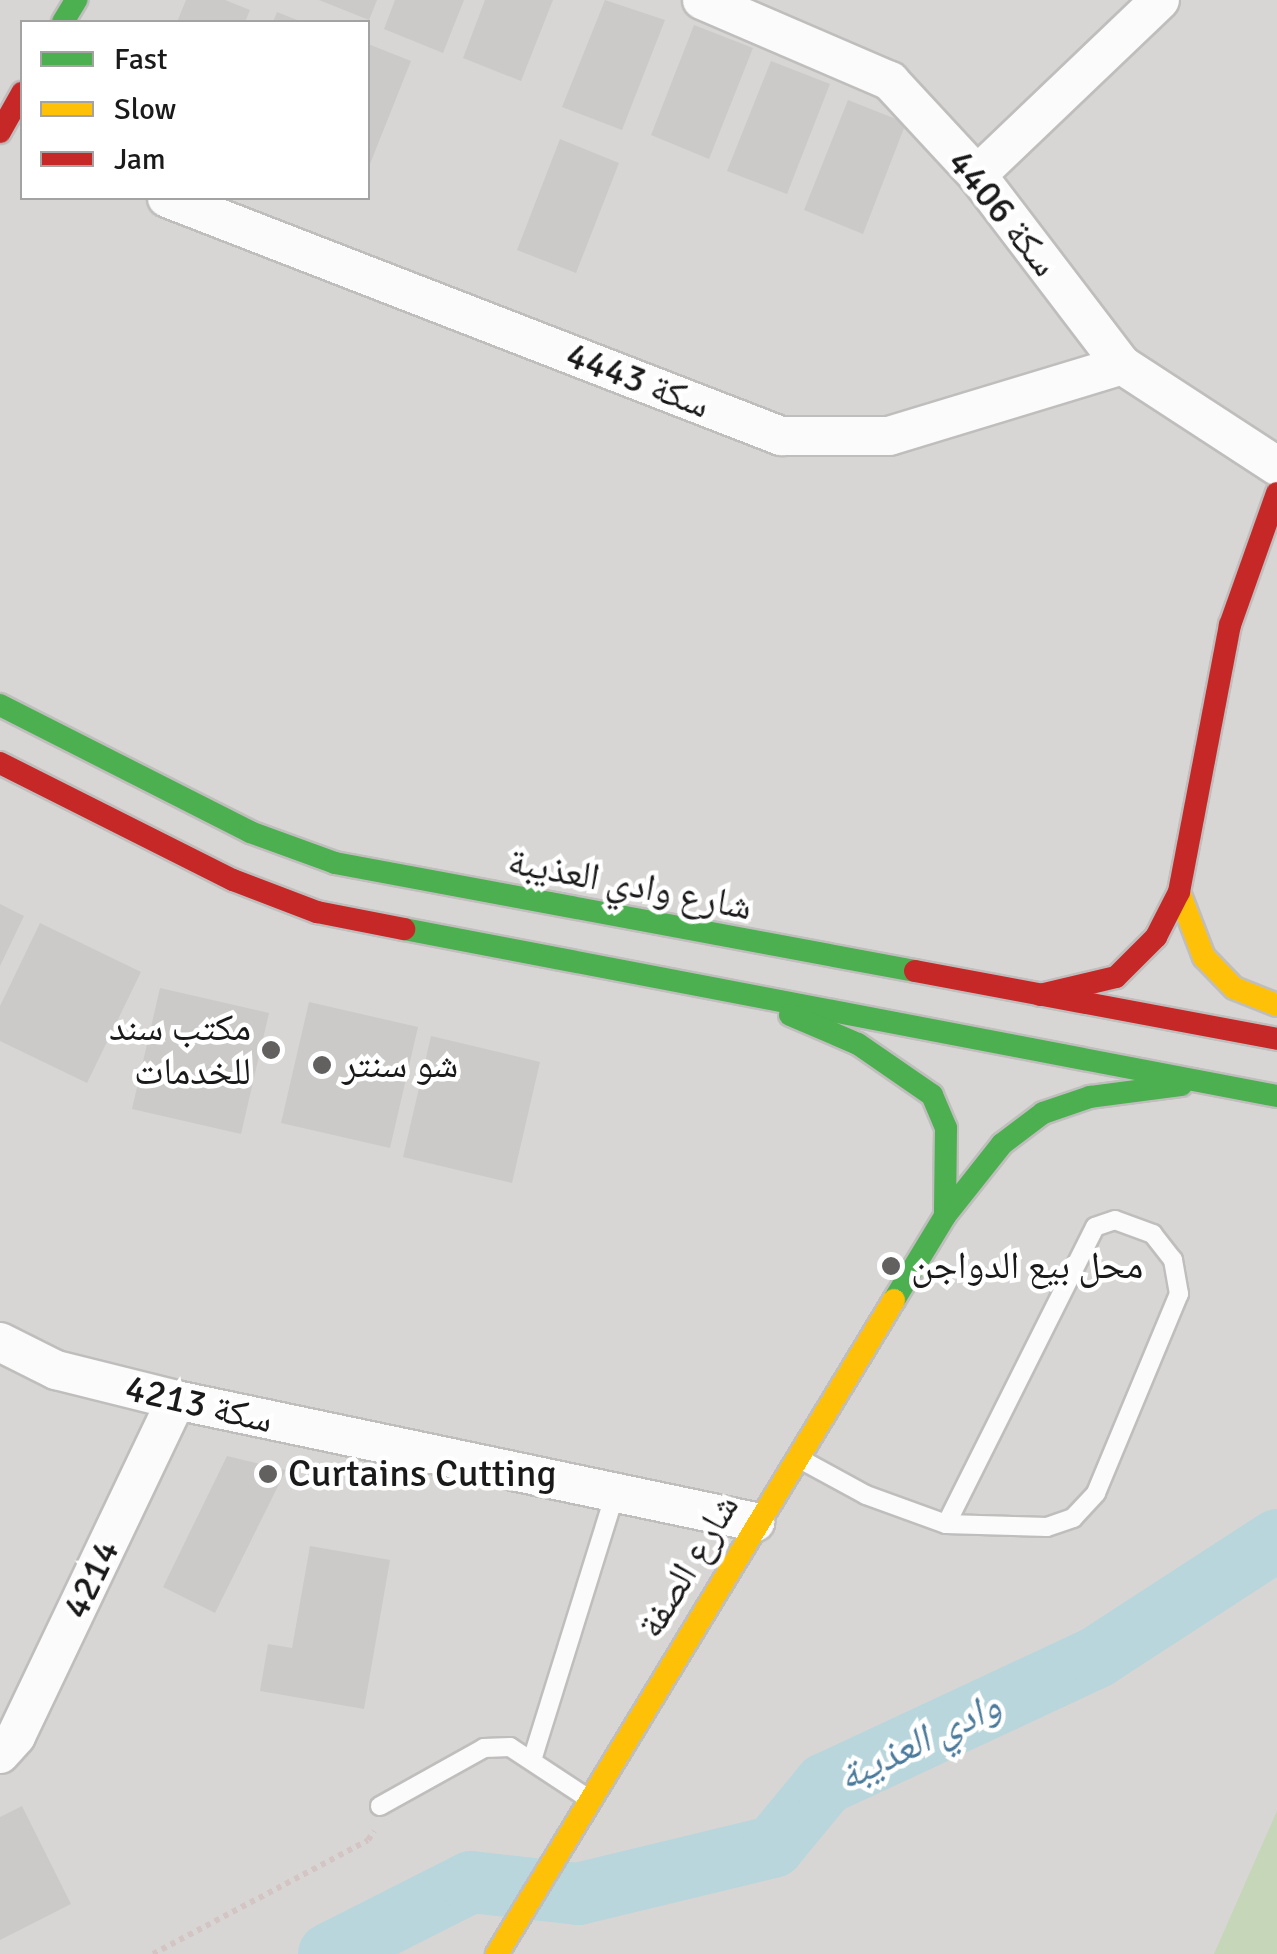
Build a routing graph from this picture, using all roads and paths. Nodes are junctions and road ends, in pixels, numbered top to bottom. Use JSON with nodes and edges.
{"nodes":[{"id":1,"x":702,"y":0,"type":"edge"},
{"id":2,"x":1160,"y":0,"type":"edge"},
{"id":3,"x":20,"y":97,"type":"edge"},
{"id":4,"x":0,"y":133,"type":"edge"},
{"id":5,"x":976,"y":174,"type":"junction"},
{"id":6,"x":171,"y":200,"type":"edge"},
{"id":7,"x":1122,"y":365,"type":"junction"},
{"id":8,"x":1277,"y":466,"type":"edge"},
{"id":9,"x":1277,"y":493,"type":"edge"},
{"id":10,"x":0,"y":705,"type":"edge"},
{"id":11,"x":0,"y":763,"type":"edge"},
{"id":12,"x":1179,"y":892,"type":"junction"},
{"id":13,"x":1033,"y":996,"type":"junction"},
{"id":14,"x":757,"y":1001,"type":"junction"},
{"id":15,"x":1277,"y":1005,"type":"edge"},
{"id":16,"x":1277,"y":1038,"type":"edge"},
{"id":17,"x":1211,"y":1084,"type":"junction"},
{"id":18,"x":1277,"y":1096,"type":"edge"},
{"id":19,"x":945,"y":1216,"type":"junction"},
{"id":20,"x":0,"y":1342,"type":"edge"},
{"id":21,"x":176,"y":1400,"type":"junction"},
{"id":22,"x":796,"y":1457,"type":"junction"},
{"id":23,"x":615,"y":1493,"type":"junction"},
{"id":24,"x":755,"y":1522,"type":"junction"},
{"id":25,"x":946,"y":1524,"type":"junction"},
{"id":26,"x":0,"y":1754,"type":"edge"},
{"id":27,"x":533,"y":1757,"type":"junction"},
{"id":28,"x":589,"y":1799,"type":"junction"},
{"id":29,"x":380,"y":1806,"type":"joint"},
{"id":30,"x":153,"y":1954,"type":"edge"},
{"id":31,"x":497,"y":1954,"type":"edge"}],
"edges":[{"from":1,"to":5,"type":"street","name":"سكة 4406"},
{"from":2,"to":5,"type":"street"},
{"from":3,"to":4,"type":"main road"},
{"from":5,"to":7,"type":"street","name":"سكة 4406"},
{"from":6,"to":7,"type":"street","name":"سكة 4443"},
{"from":7,"to":8,"type":"street","name":"سكة 4406"},
{"from":9,"to":12,"type":"main road"},
{"from":10,"to":13,"type":"main road","name":"شارع وادي العذيبة"},
{"from":11,"to":14,"type":"main road"},
{"from":12,"to":13,"type":"main road"},
{"from":12,"to":15,"type":"main road"},
{"from":13,"to":16,"type":"main road","name":"شارع وادي العذيبة"},
{"from":14,"to":17,"type":"main road"},
{"from":14,"to":19,"type":"main road","name":"شارع الصفة"},
{"from":17,"to":18,"type":"main road"},
{"from":17,"to":19,"type":"main road","name":"شارع الصفة"},
{"from":19,"to":22,"type":"main road","name":"شارع الصفة"},
{"from":20,"to":21,"type":"street","name":"سكة 4213"},
{"from":21,"to":23,"type":"street","name":"سكة 4213"},
{"from":21,"to":26,"type":"street","name":"4214"},
{"from":22,"to":24,"type":"main road","name":"شارع الصفة"},
{"from":22,"to":25,"type":"lane"},
{"from":23,"to":24,"type":"street","name":"سكة 4213"},
{"from":23,"to":27,"type":"lane"},
{"from":24,"to":28,"type":"main road","name":"شارع الصفة"},
{"from":25,"to":25,"type":"lane"},
{"from":27,"to":28,"type":"lane"},
{"from":27,"to":29,"type":"lane"},
{"from":28,"to":31,"type":"main road","name":"شارع الصفة"},
{"from":29,"to":30,"type":"path"}]}
